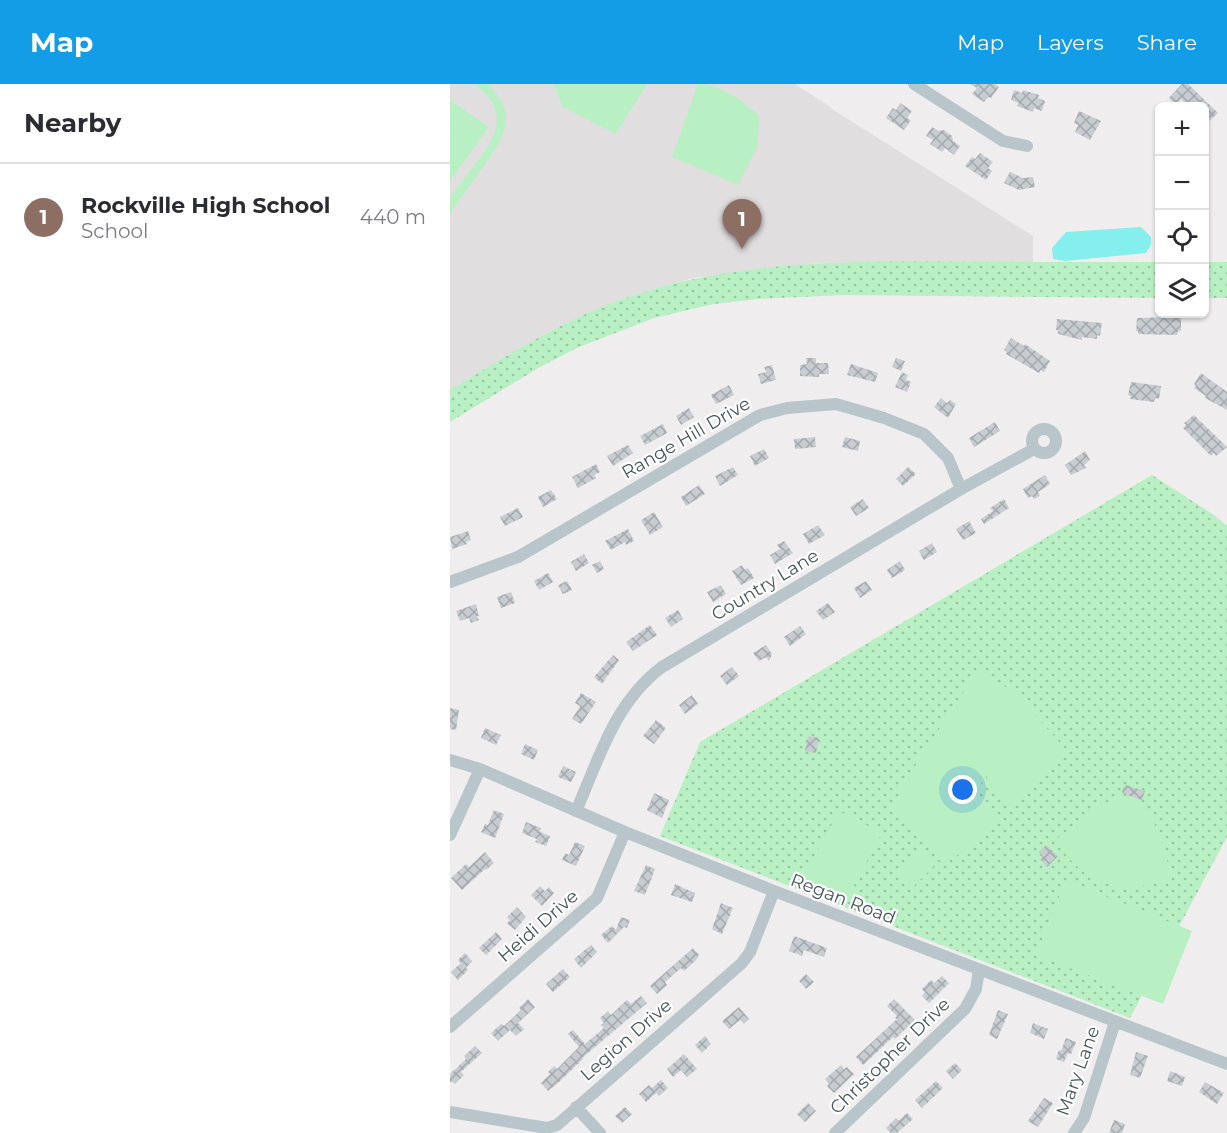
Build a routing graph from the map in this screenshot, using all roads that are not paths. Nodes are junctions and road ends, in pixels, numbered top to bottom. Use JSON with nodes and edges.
{"nodes":[{"id":1,"x":914,"y":84,"type":"edge"},
{"id":2,"x":1027,"y":146,"type":"dead end"},
{"id":3,"x":1034,"y":448,"type":"dead end"},
{"id":4,"x":961,"y":489,"type":"junction"},
{"id":5,"x":450,"y":582,"type":"edge"},
{"id":6,"x":450,"y":760,"type":"edge"},
{"id":7,"x":480,"y":769,"type":"junction"},
{"id":8,"x":576,"y":812,"type":"junction"},
{"id":9,"x":625,"y":832,"type":"junction"},
{"id":10,"x":450,"y":835,"type":"edge"},
{"id":11,"x":774,"y":891,"type":"junction"},
{"id":12,"x":979,"y":970,"type":"junction"},
{"id":13,"x":1115,"y":1022,"type":"junction"},
{"id":14,"x":450,"y":1027,"type":"edge"},
{"id":15,"x":1227,"y":1064,"type":"edge"},
{"id":16,"x":576,"y":1107,"type":"junction"},
{"id":17,"x":450,"y":1112,"type":"edge"},
{"id":18,"x":600,"y":1133,"type":"edge"},
{"id":19,"x":836,"y":1133,"type":"edge"},
{"id":20,"x":1074,"y":1133,"type":"edge"}],
"edges":[{"from":1,"to":2,"type":"street"},
{"from":3,"to":4,"type":"street","name":"Country Lane"},
{"from":4,"to":5,"type":"street","name":"Range Hill Drive"},
{"from":4,"to":8,"type":"street","name":"Country Lane"},
{"from":6,"to":7,"type":"street","name":"Regan Road"},
{"from":7,"to":8,"type":"street","name":"Regan Road"},
{"from":7,"to":10,"type":"street"},
{"from":8,"to":9,"type":"street","name":"Regan Road"},
{"from":9,"to":11,"type":"street","name":"Regan Road"},
{"from":9,"to":14,"type":"street","name":"Heidi Drive"},
{"from":11,"to":12,"type":"street","name":"Regan Road"},
{"from":11,"to":16,"type":"street","name":"Legion Drive"},
{"from":12,"to":13,"type":"street","name":"Regan Road"},
{"from":12,"to":19,"type":"street","name":"Christopher Drive"},
{"from":13,"to":15,"type":"street","name":"Regan Road"},
{"from":13,"to":20,"type":"street","name":"Mary Lane"},
{"from":16,"to":17,"type":"street","name":"Legion Drive"},
{"from":16,"to":18,"type":"street"}]}
